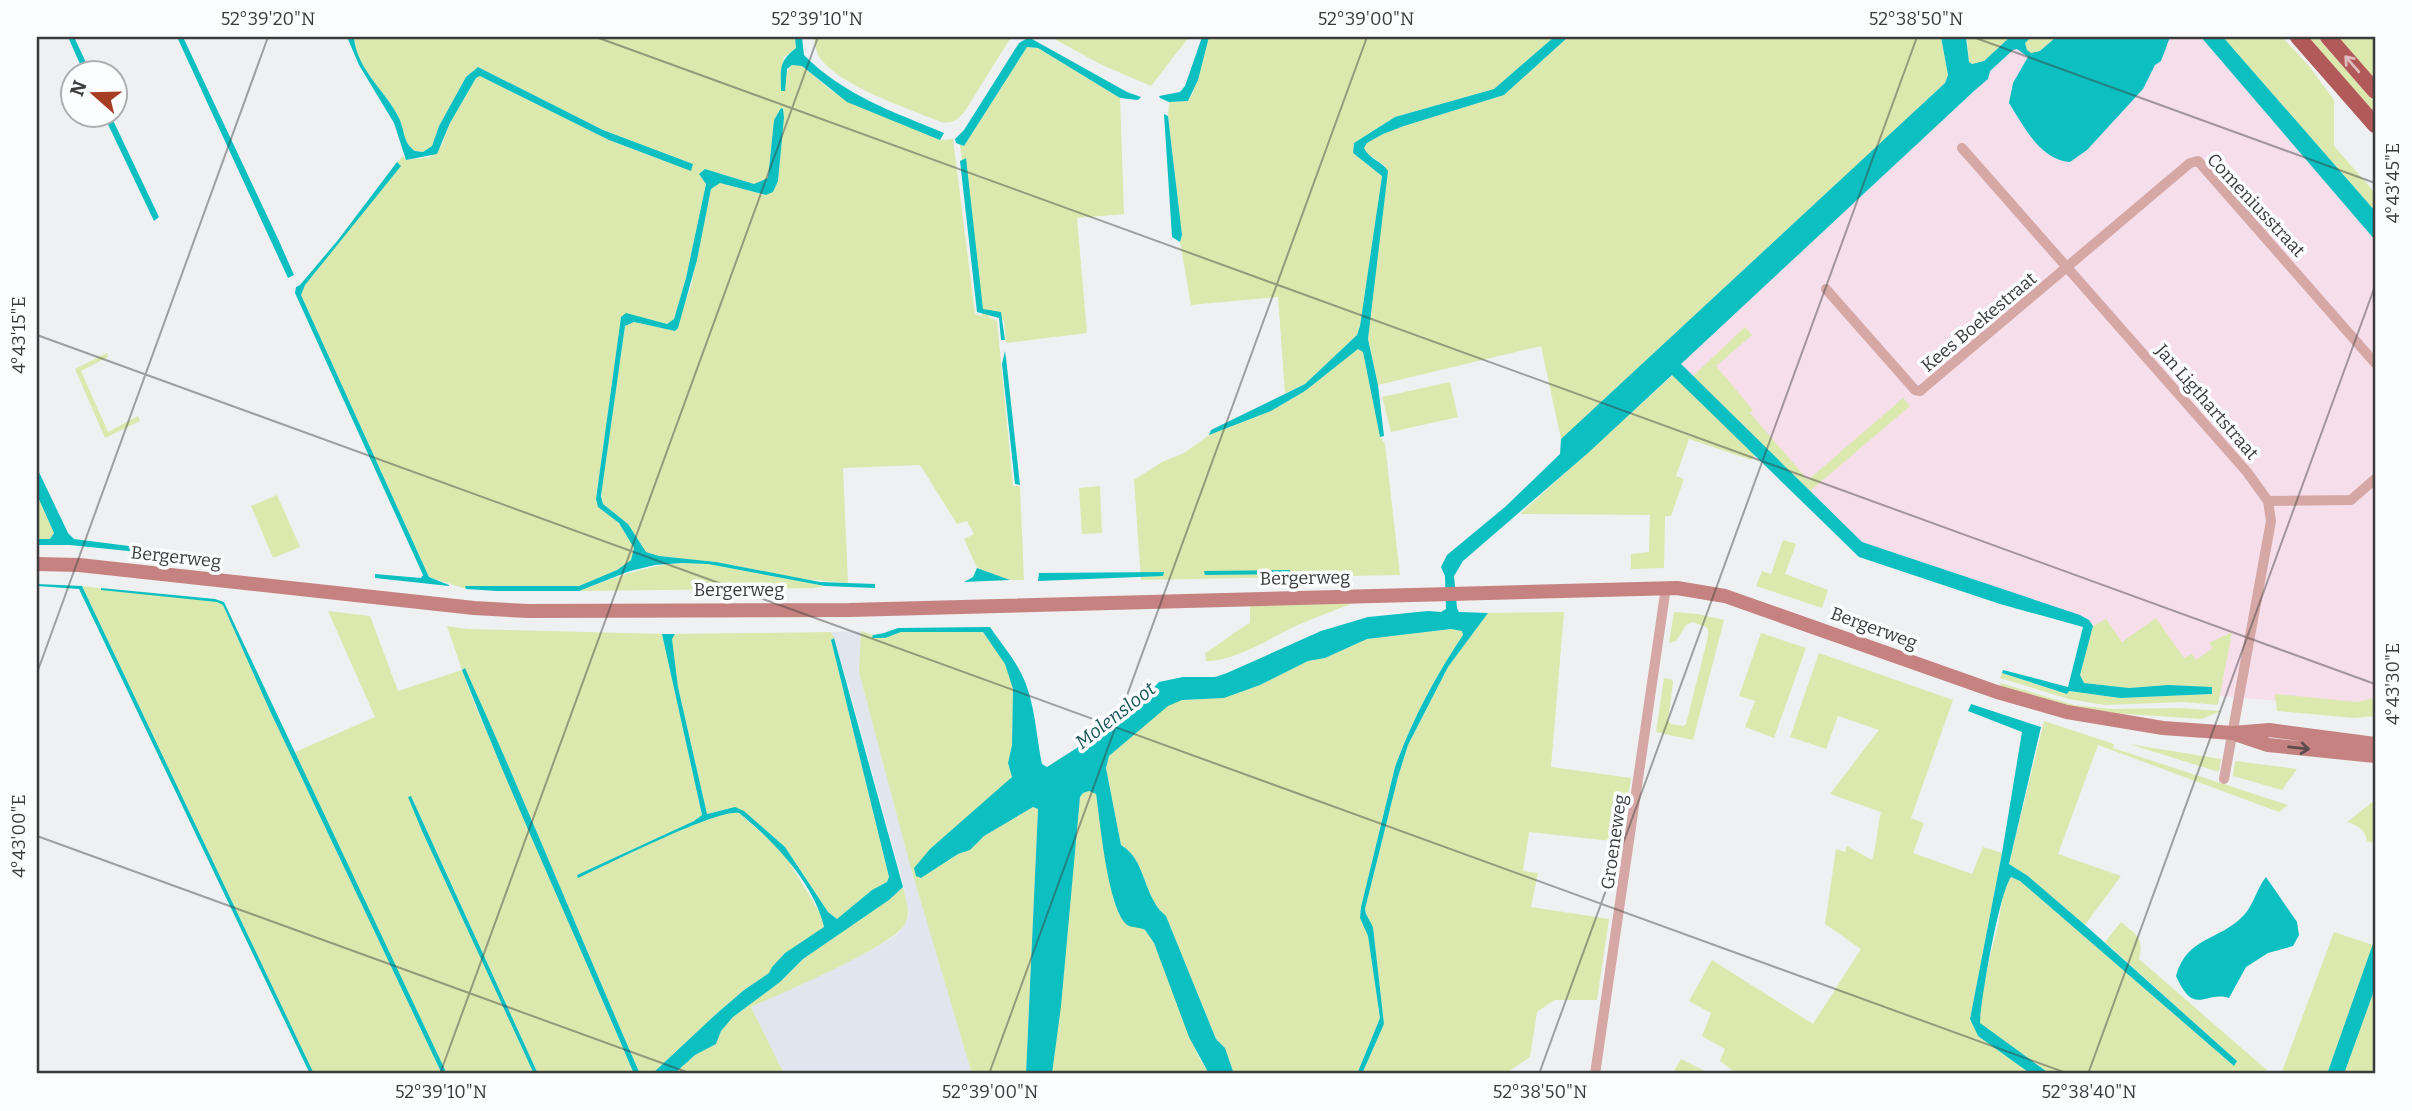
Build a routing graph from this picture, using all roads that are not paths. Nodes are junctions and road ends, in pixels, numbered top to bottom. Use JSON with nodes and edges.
{"nodes":[{"id":1,"x":2298,"y":37,"type":"edge"},
{"id":2,"x":2328,"y":37,"type":"edge"},
{"id":3,"x":2324,"y":66,"type":"junction"},
{"id":4,"x":2375,"y":92,"type":"edge"},
{"id":5,"x":2341,"y":103,"type":"dead end"},
{"id":6,"x":2375,"y":125,"type":"edge"},
{"id":7,"x":1962,"y":148,"type":"dead end"},
{"id":8,"x":2068,"y":266,"type":"junction"},
{"id":9,"x":1826,"y":289,"type":"dead end"},
{"id":10,"x":2375,"y":363,"type":"edge"},
{"id":11,"x":2375,"y":479,"type":"edge"},
{"id":12,"x":2268,"y":501,"type":"junction"},
{"id":13,"x":37,"y":564,"type":"edge"},
{"id":14,"x":1666,"y":587,"type":"junction"},
{"id":15,"x":2233,"y":733,"type":"junction"},
{"id":16,"x":2375,"y":744,"type":"edge"},
{"id":17,"x":2375,"y":756,"type":"edge"},
{"id":18,"x":2224,"y":779,"type":"dead end"},
{"id":19,"x":1595,"y":1074,"type":"edge"}],
"edges":[{"from":1,"to":3,"type":"highway"},
{"from":4,"to":2,"type":"highway","one_way":true},
{"from":3,"to":5,"type":"highway"},
{"from":3,"to":6,"type":"highway"},
{"from":7,"to":8,"type":"street","name":"Jan Ligthartstraat"},
{"from":8,"to":9,"type":"street","name":"Kees Boekestraat"},
{"from":8,"to":10,"type":"street","name":"Comeniusstraat"},
{"from":8,"to":12,"type":"street","name":"Jan Ligthartstraat"},
{"from":11,"to":12,"type":"street"},
{"from":12,"to":15,"type":"street"},
{"from":13,"to":14,"type":"main road","name":"Bergerweg"},
{"from":14,"to":15,"type":"main road","name":"Bergerweg"},
{"from":14,"to":19,"type":"street","name":"Groeneweg"},
{"from":15,"to":16,"type":"main road","name":"Bergerweg"},
{"from":15,"to":17,"type":"main road","name":"Bergerweg","one_way":true},
{"from":15,"to":18,"type":"street"}]}
